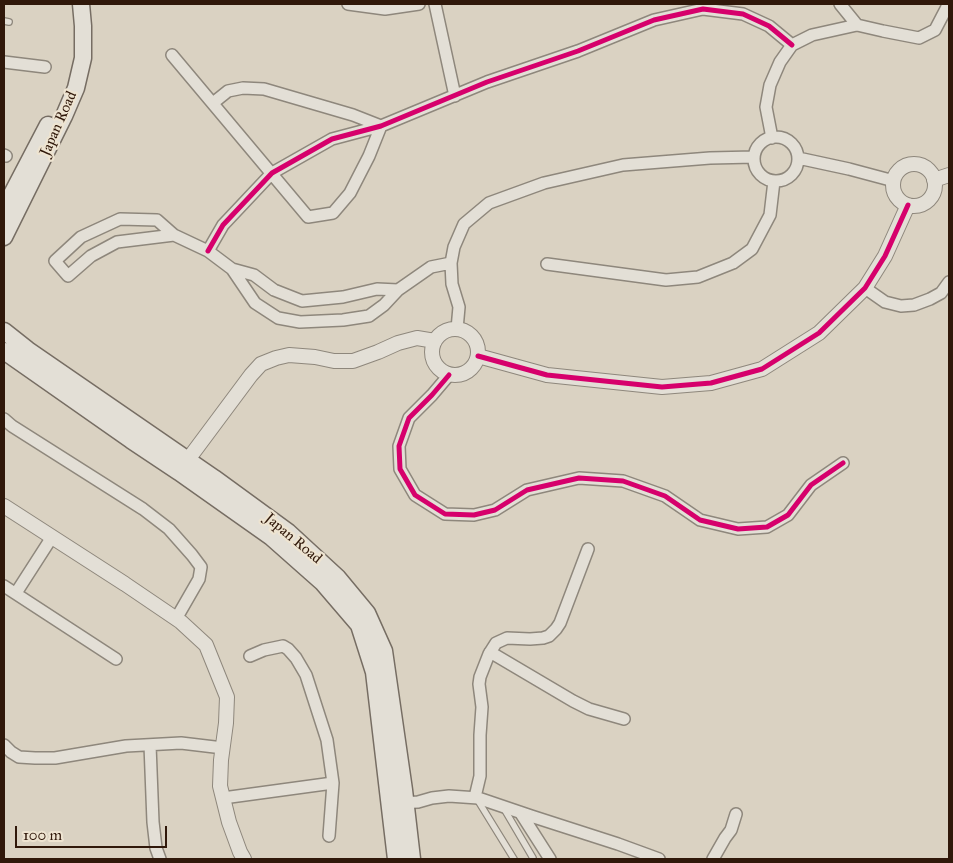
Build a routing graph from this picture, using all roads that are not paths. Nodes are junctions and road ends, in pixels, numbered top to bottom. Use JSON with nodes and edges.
{"nodes":[{"id":1,"x":72,"y":4,"type":"edge"},
{"id":2,"x":81,"y":4,"type":"edge"},
{"id":3,"x":348,"y":4,"type":"edge"},
{"id":4,"x":419,"y":4,"type":"edge"},
{"id":5,"x":436,"y":4,"type":"edge"},
{"id":6,"x":840,"y":4,"type":"edge"},
{"id":7,"x":947,"y":4,"type":"edge"},
{"id":8,"x":857,"y":25,"type":"junction"},
{"id":9,"x":792,"y":45,"type":"junction"},
{"id":10,"x":172,"y":55,"type":"dead end"},
{"id":11,"x":4,"y":62,"type":"edge"},
{"id":12,"x":45,"y":67,"type":"dead end"},
{"id":13,"x":455,"y":96,"type":"junction"},
{"id":14,"x":213,"y":103,"type":"junction"},
{"id":15,"x":381,"y":126,"type":"junction"},
{"id":16,"x":772,"y":138,"type":"junction"},
{"id":17,"x":754,"y":157,"type":"junction"},
{"id":18,"x":798,"y":158,"type":"junction"},
{"id":19,"x":272,"y":173,"type":"junction"},
{"id":20,"x":949,"y":175,"type":"edge"},
{"id":21,"x":934,"y":180,"type":"junction"},
{"id":22,"x":774,"y":181,"type":"junction"},
{"id":23,"x":894,"y":181,"type":"junction"},
{"id":24,"x":908,"y":205,"type":"junction"},
{"id":25,"x":4,"y":209,"type":"edge"},
{"id":26,"x":174,"y":236,"type":"junction"},
{"id":27,"x":4,"y":237,"type":"edge"},
{"id":28,"x":208,"y":251,"type":"junction"},
{"id":29,"x":451,"y":263,"type":"junction"},
{"id":30,"x":547,"y":264,"type":"dead end"},
{"id":31,"x":232,"y":269,"type":"junction"},
{"id":32,"x":949,"y":282,"type":"edge"},
{"id":33,"x":864,"y":288,"type":"junction"},
{"id":34,"x":398,"y":290,"type":"junction"},
{"id":35,"x":457,"y":330,"type":"junction"},
{"id":36,"x":4,"y":331,"type":"edge"},
{"id":37,"x":435,"y":341,"type":"junction"},
{"id":38,"x":4,"y":351,"type":"edge"},
{"id":39,"x":478,"y":356,"type":"junction"},
{"id":40,"x":449,"y":375,"type":"junction"},
{"id":41,"x":4,"y":418,"type":"edge"},
{"id":42,"x":843,"y":463,"type":"dead end"},
{"id":43,"x":184,"y":466,"type":"junction"},
{"id":44,"x":4,"y":506,"type":"edge"},
{"id":45,"x":52,"y":538,"type":"junction"},
{"id":46,"x":588,"y":548,"type":"dead end"},
{"id":47,"x":4,"y":586,"type":"edge"},
{"id":48,"x":16,"y":593,"type":"junction"},
{"id":49,"x":176,"y":619,"type":"junction"},
{"id":50,"x":490,"y":652,"type":"junction"},
{"id":51,"x":250,"y":656,"type":"dead end"},
{"id":52,"x":116,"y":659,"type":"dead end"},
{"id":53,"x":624,"y":719,"type":"dead end"},
{"id":54,"x":4,"y":745,"type":"edge"},
{"id":55,"x":150,"y":745,"type":"junction"},
{"id":56,"x":223,"y":748,"type":"junction"},
{"id":57,"x":333,"y":783,"type":"junction"},
{"id":58,"x":476,"y":797,"type":"junction"},
{"id":59,"x":223,"y":798,"type":"junction"},
{"id":60,"x":397,"y":803,"type":"junction"},
{"id":61,"x":502,"y":806,"type":"junction"},
{"id":62,"x":520,"y":812,"type":"junction"},
{"id":63,"x":736,"y":814,"type":"dead end"},
{"id":64,"x":329,"y":836,"type":"dead end"},
{"id":65,"x":160,"y":859,"type":"edge"},
{"id":66,"x":244,"y":859,"type":"edge"},
{"id":67,"x":396,"y":859,"type":"edge"},
{"id":68,"x":412,"y":859,"type":"edge"},
{"id":69,"x":514,"y":859,"type":"edge"},
{"id":70,"x":532,"y":859,"type":"edge"},
{"id":71,"x":550,"y":859,"type":"edge"},
{"id":72,"x":659,"y":859,"type":"edge"},
{"id":73,"x":713,"y":859,"type":"edge"}],
"edges":[{"from":1,"to":25,"type":"main road","name":"Japan Road"},
{"from":2,"to":27,"type":"main road","name":"Japan Road"},
{"from":3,"to":4,"type":"street"},
{"from":5,"to":13,"type":"street"},
{"from":6,"to":8,"type":"street"},
{"from":7,"to":8,"type":"street"},
{"from":8,"to":9,"type":"street"},
{"from":9,"to":13,"type":"street"},
{"from":9,"to":16,"type":"street"},
{"from":10,"to":14,"type":"street"},
{"from":11,"to":12,"type":"street"},
{"from":13,"to":15,"type":"street"},
{"from":14,"to":15,"type":"street"},
{"from":14,"to":19,"type":"street"},
{"from":15,"to":19,"type":"street"},
{"from":15,"to":19,"type":"street"},
{"from":16,"to":17,"type":"street"},
{"from":16,"to":18,"type":"street"},
{"from":17,"to":22,"type":"street"},
{"from":17,"to":29,"type":"street"},
{"from":18,"to":22,"type":"street"},
{"from":18,"to":23,"type":"street"},
{"from":19,"to":28,"type":"street"},
{"from":20,"to":21,"type":"street"},
{"from":21,"to":23,"type":"street"},
{"from":21,"to":24,"type":"street"},
{"from":22,"to":30,"type":"street"},
{"from":23,"to":24,"type":"street"},
{"from":24,"to":33,"type":"street"},
{"from":26,"to":26,"type":"street"},
{"from":26,"to":28,"type":"street"},
{"from":28,"to":31,"type":"street"},
{"from":29,"to":34,"type":"street"},
{"from":29,"to":35,"type":"street"},
{"from":31,"to":34,"type":"street"},
{"from":31,"to":34,"type":"street"},
{"from":32,"to":33,"type":"street"},
{"from":33,"to":39,"type":"street"},
{"from":35,"to":37,"type":"street"},
{"from":35,"to":39,"type":"street"},
{"from":36,"to":43,"type":"main road","name":"Japan Road"},
{"from":37,"to":40,"type":"street"},
{"from":37,"to":43,"type":"street"},
{"from":38,"to":43,"type":"main road","name":"Japan Road"},
{"from":39,"to":40,"type":"street"},
{"from":40,"to":42,"type":"street"},
{"from":41,"to":49,"type":"street"},
{"from":43,"to":60,"type":"main road","name":"Japan Road"},
{"from":44,"to":45,"type":"street"},
{"from":45,"to":48,"type":"street"},
{"from":45,"to":49,"type":"street"},
{"from":46,"to":50,"type":"street"},
{"from":47,"to":48,"type":"street"},
{"from":48,"to":52,"type":"street"},
{"from":49,"to":56,"type":"street"},
{"from":50,"to":53,"type":"street"},
{"from":50,"to":58,"type":"street"},
{"from":51,"to":57,"type":"street"},
{"from":54,"to":55,"type":"street"},
{"from":55,"to":56,"type":"street"},
{"from":55,"to":65,"type":"street"},
{"from":56,"to":59,"type":"street"},
{"from":57,"to":59,"type":"street"},
{"from":57,"to":64,"type":"street"},
{"from":58,"to":60,"type":"street"},
{"from":58,"to":61,"type":"street"},
{"from":58,"to":69,"type":"lane"},
{"from":59,"to":66,"type":"street"},
{"from":60,"to":67,"type":"main road","name":"Japan Road"},
{"from":60,"to":68,"type":"main road","name":"Japan Road"},
{"from":61,"to":62,"type":"street"},
{"from":61,"to":70,"type":"lane"},
{"from":62,"to":71,"type":"street"},
{"from":62,"to":72,"type":"street"},
{"from":63,"to":73,"type":"street"}]}
